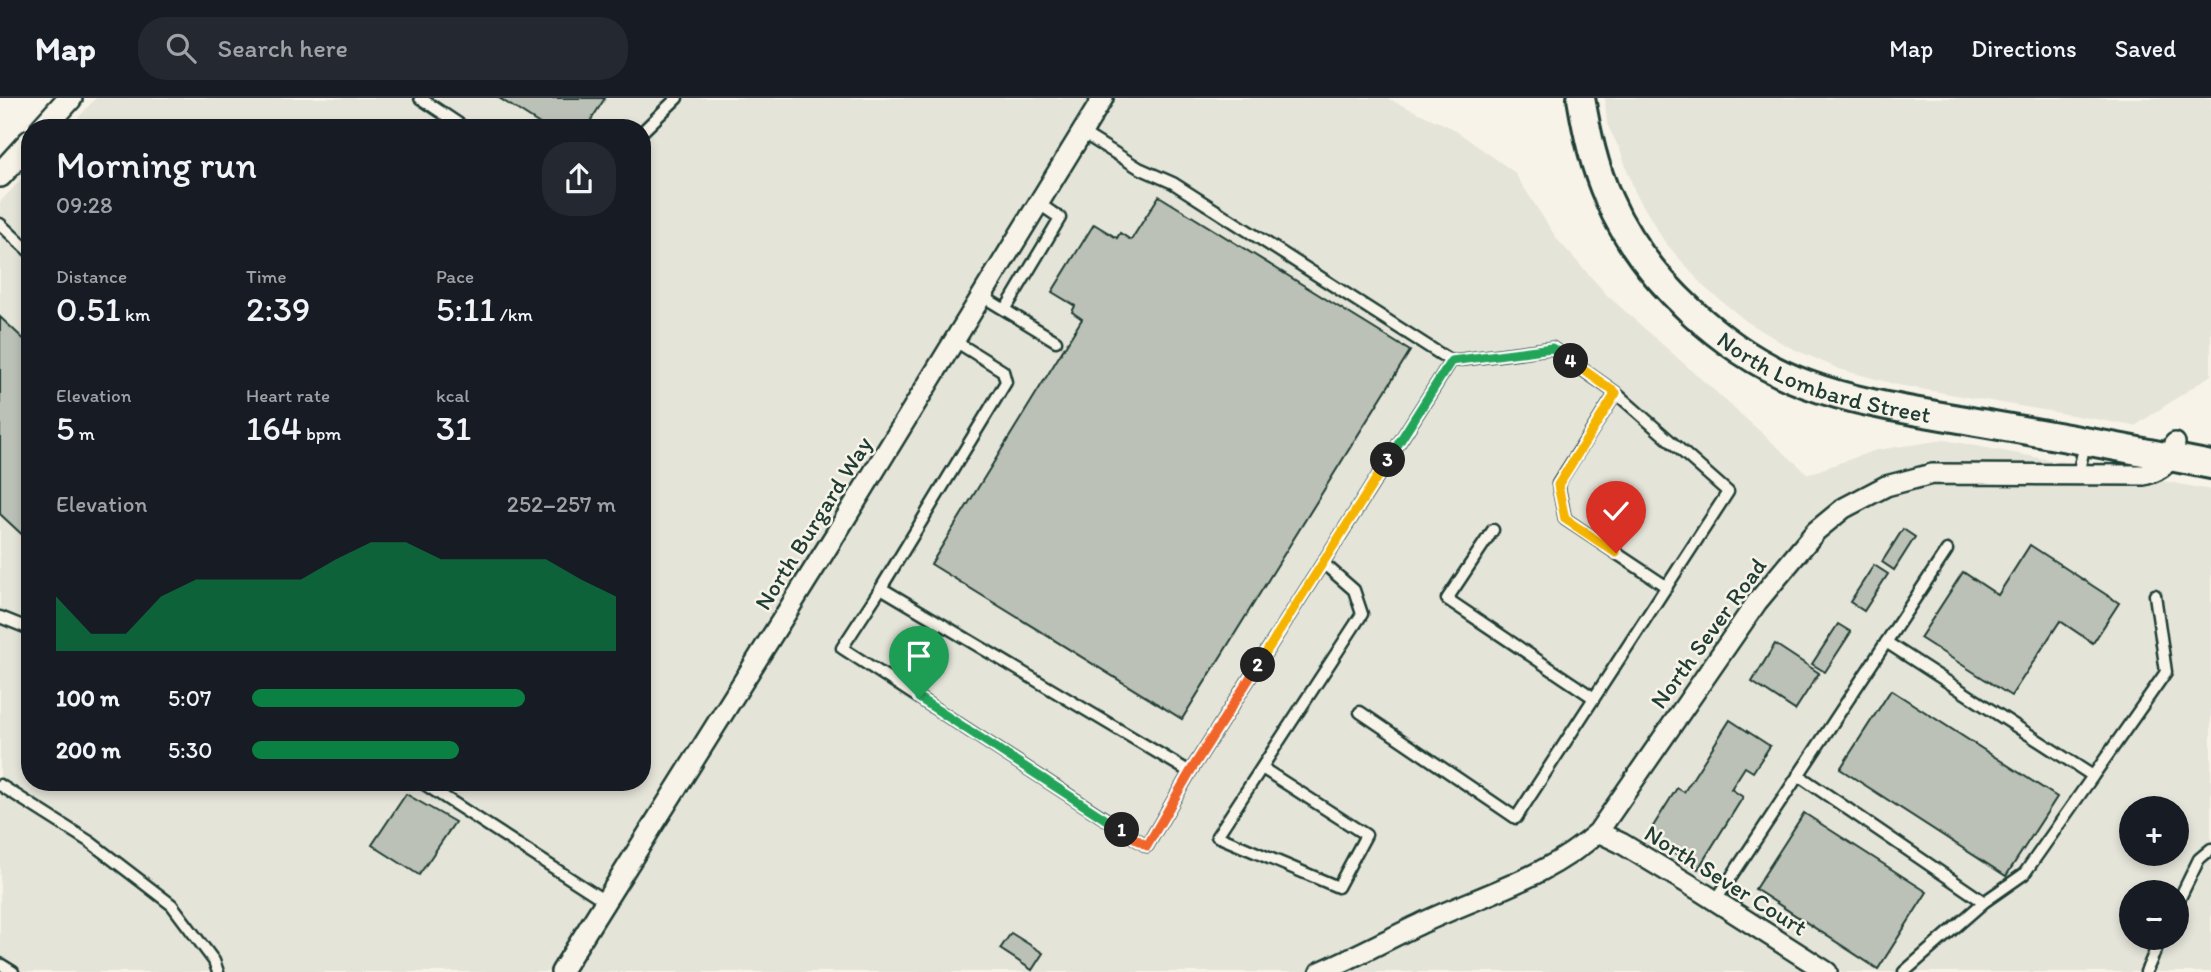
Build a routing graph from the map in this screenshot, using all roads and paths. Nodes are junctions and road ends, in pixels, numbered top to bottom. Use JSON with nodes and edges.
{"nodes":[{"id":1,"x":70,"y":98,"type":"edge"},
{"id":2,"x":420,"y":98,"type":"edge"},
{"id":3,"x":677,"y":98,"type":"edge"},
{"id":4,"x":1103,"y":98,"type":"edge"},
{"id":5,"x":1581,"y":98,"type":"edge"},
{"id":6,"x":51,"y":119,"type":"edge"},
{"id":7,"x":452,"y":119,"type":"edge"},
{"id":8,"x":651,"y":123,"type":"edge"},
{"id":9,"x":1081,"y":132,"type":"junction"},
{"id":10,"x":21,"y":152,"type":"edge"},
{"id":11,"x":0,"y":175,"type":"edge"},
{"id":12,"x":1038,"y":203,"type":"junction"},
{"id":13,"x":0,"y":224,"type":"edge"},
{"id":14,"x":21,"y":244,"type":"edge"},
{"id":15,"x":982,"y":296,"type":"junction"},
{"id":16,"x":1004,"y":310,"type":"junction"},
{"id":17,"x":954,"y":341,"type":"junction"},
{"id":18,"x":1056,"y":341,"type":"dead end"},
{"id":19,"x":1451,"y":361,"type":"junction"},
{"id":20,"x":1616,"y":393,"type":"junction"},
{"id":21,"x":2085,"y":441,"type":"junction"},
{"id":22,"x":2174,"y":450,"type":"junction"},
{"id":23,"x":2211,"y":465,"type":"edge"},
{"id":24,"x":2078,"y":474,"type":"junction"},
{"id":25,"x":1493,"y":530,"type":"dead end"},
{"id":26,"x":1947,"y":550,"type":"dead end"},
{"id":27,"x":1323,"y":563,"type":"junction"},
{"id":28,"x":1667,"y":587,"type":"junction"},
{"id":29,"x":881,"y":588,"type":"junction"},
{"id":30,"x":2155,"y":595,"type":"dead end"},
{"id":31,"x":0,"y":617,"type":"edge"},
{"id":32,"x":21,"y":625,"type":"edge"},
{"id":33,"x":1886,"y":642,"type":"junction"},
{"id":34,"x":1594,"y":698,"type":"junction"},
{"id":35,"x":1360,"y":712,"type":"dead end"},
{"id":36,"x":1262,"y":768,"type":"junction"},
{"id":37,"x":1190,"y":772,"type":"junction"},
{"id":38,"x":1798,"y":775,"type":"junction"},
{"id":39,"x":2093,"y":776,"type":"junction"},
{"id":40,"x":0,"y":785,"type":"edge"},
{"id":41,"x":435,"y":791,"type":"edge"},
{"id":42,"x":1598,"y":832,"type":"junction"},
{"id":43,"x":2211,"y":849,"type":"edge"},
{"id":44,"x":2189,"y":880,"type":"edge"},
{"id":45,"x":1716,"y":900,"type":"junction"},
{"id":46,"x":605,"y":901,"type":"junction"},
{"id":47,"x":1984,"y":902,"type":"junction"},
{"id":48,"x":2156,"y":950,"type":"edge"},
{"id":49,"x":0,"y":964,"type":"edge"},
{"id":50,"x":13,"y":972,"type":"edge"},
{"id":51,"x":218,"y":972,"type":"edge"},
{"id":52,"x":561,"y":972,"type":"edge"},
{"id":53,"x":1320,"y":972,"type":"edge"},
{"id":54,"x":1827,"y":972,"type":"edge"},
{"id":55,"x":1904,"y":972,"type":"edge"},
{"id":56,"x":2146,"y":972,"type":"edge"}],
"edges":[{"from":1,"to":6,"type":"street"},
{"from":2,"to":7,"type":"lane"},
{"from":3,"to":8,"type":"lane"},
{"from":4,"to":9,"type":"street","name":"North Burgard Way"},
{"from":5,"to":21,"type":"main road","name":"North Lombard Street"},
{"from":9,"to":12,"type":"street","name":"North Burgard Way"},
{"from":9,"to":19,"type":"lane"},
{"from":10,"to":11,"type":"street"},
{"from":12,"to":15,"type":"street","name":"North Burgard Way"},
{"from":12,"to":16,"type":"lane"},
{"from":13,"to":14,"type":"lane"},
{"from":15,"to":16,"type":"lane"},
{"from":15,"to":17,"type":"street","name":"North Burgard Way"},
{"from":16,"to":18,"type":"lane"},
{"from":17,"to":29,"type":"lane"},
{"from":17,"to":46,"type":"street","name":"North Burgard Way"},
{"from":19,"to":20,"type":"lane"},
{"from":19,"to":27,"type":"lane"},
{"from":20,"to":28,"type":"lane"},
{"from":20,"to":28,"type":"lane"},
{"from":21,"to":22,"type":"main road","name":"North Lombard Street"},
{"from":21,"to":24,"type":"lane"},
{"from":22,"to":23,"type":"main road","name":"North Lombard Street"},
{"from":22,"to":24,"type":"street","name":"North Sever Road"},
{"from":24,"to":42,"type":"street","name":"North Sever Road"},
{"from":25,"to":34,"type":"lane"},
{"from":26,"to":33,"type":"lane"},
{"from":27,"to":36,"type":"lane"},
{"from":27,"to":37,"type":"lane"},
{"from":28,"to":34,"type":"lane"},
{"from":29,"to":37,"type":"lane"},
{"from":29,"to":37,"type":"lane"},
{"from":30,"to":39,"type":"lane"},
{"from":31,"to":32,"type":"lane"},
{"from":33,"to":38,"type":"lane"},
{"from":33,"to":39,"type":"lane"},
{"from":34,"to":35,"type":"lane"},
{"from":36,"to":36,"type":"lane"},
{"from":38,"to":45,"type":"lane"},
{"from":38,"to":47,"type":"lane"},
{"from":39,"to":47,"type":"lane"},
{"from":40,"to":51,"type":"lane"},
{"from":41,"to":46,"type":"lane"},
{"from":42,"to":45,"type":"street","name":"North Sever Court"},
{"from":42,"to":53,"type":"street","name":"North Sever Road"},
{"from":43,"to":44,"type":"lane"},
{"from":45,"to":54,"type":"street","name":"North Sever Court"},
{"from":46,"to":52,"type":"street","name":"North Burgard Way"},
{"from":47,"to":55,"type":"lane"},
{"from":48,"to":56,"type":"lane"},
{"from":49,"to":50,"type":"lane"}]}
